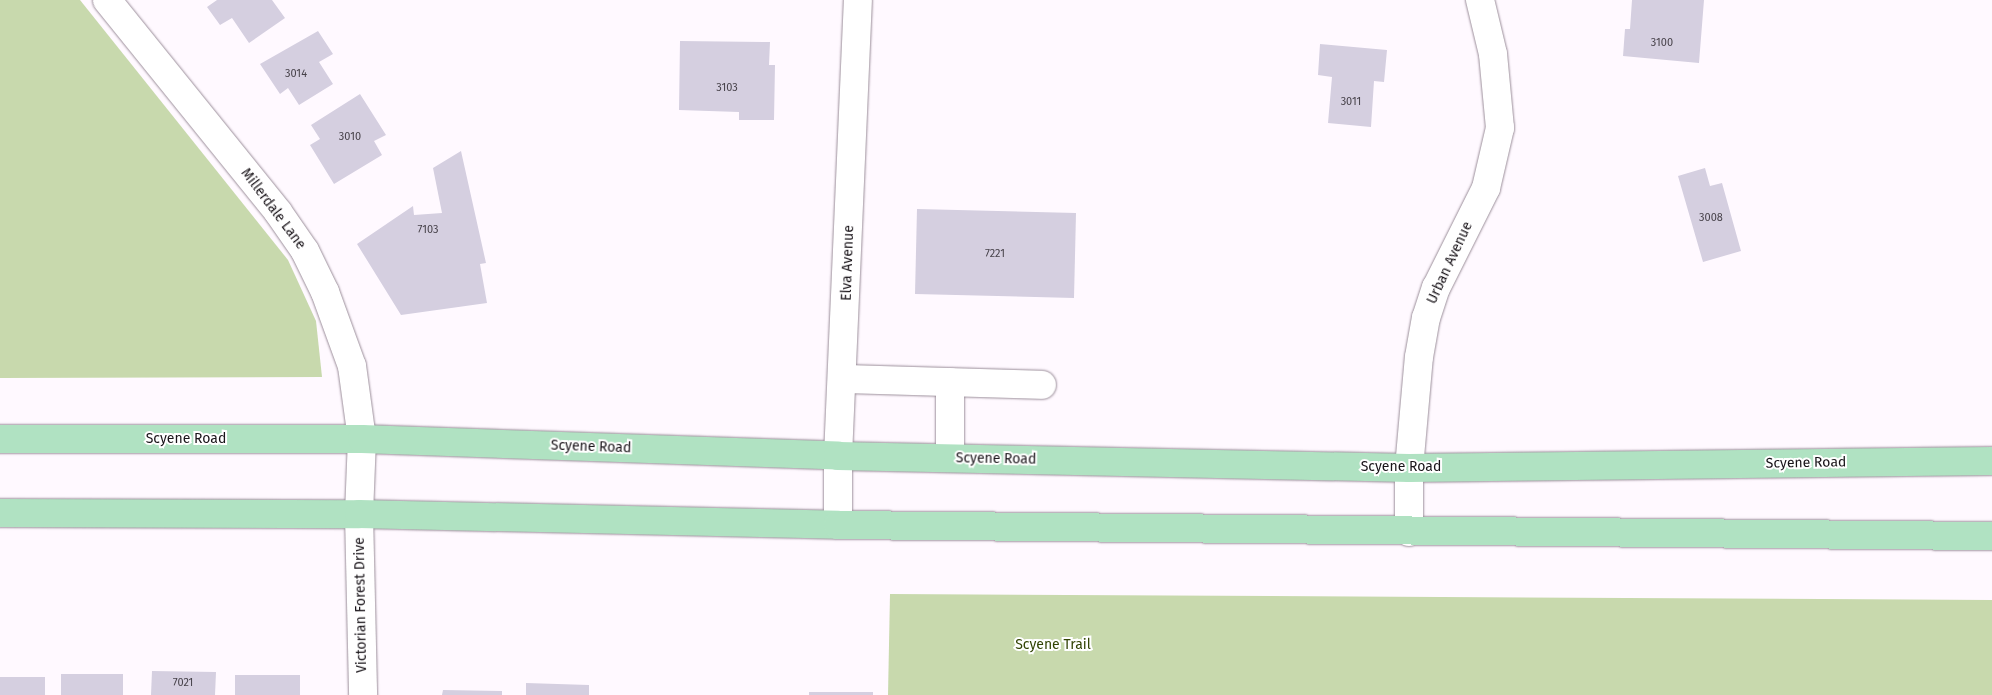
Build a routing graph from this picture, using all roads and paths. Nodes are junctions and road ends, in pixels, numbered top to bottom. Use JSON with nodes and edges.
{"nodes":[{"id":1,"x":107,"y":0,"type":"edge"},
{"id":2,"x":858,"y":0,"type":"edge"},
{"id":3,"x":1480,"y":0,"type":"edge"},
{"id":4,"x":843,"y":379,"type":"junction"},
{"id":5,"x":950,"y":382,"type":"junction"},
{"id":6,"x":1042,"y":385,"type":"dead end"},
{"id":7,"x":0,"y":439,"type":"edge"},
{"id":8,"x":362,"y":439,"type":"junction"},
{"id":9,"x":838,"y":456,"type":"junction"},
{"id":10,"x":950,"y":458,"type":"junction"},
{"id":11,"x":1992,"y":461,"type":"edge"},
{"id":12,"x":1409,"y":468,"type":"junction"},
{"id":13,"x":0,"y":513,"type":"edge"},
{"id":14,"x":359,"y":514,"type":"junction"},
{"id":15,"x":838,"y":526,"type":"junction"},
{"id":16,"x":1409,"y":532,"type":"junction"},
{"id":17,"x":1992,"y":536,"type":"edge"},
{"id":18,"x":363,"y":695,"type":"edge"}],
"edges":[{"from":1,"to":8,"type":"street","name":"Millerdale Lane"},
{"from":2,"to":4,"type":"street","name":"Elva Avenue"},
{"from":3,"to":12,"type":"street","name":"Urban Avenue"},
{"from":4,"to":5,"type":"street"},
{"from":4,"to":9,"type":"street","name":"Elva Avenue"},
{"from":5,"to":6,"type":"street"},
{"from":5,"to":10,"type":"street"},
{"from":7,"to":8,"type":"main road","name":"Scyene Road"},
{"from":8,"to":9,"type":"main road","name":"Scyene Road"},
{"from":8,"to":14,"type":"street","name":"Millerdale Lane"},
{"from":9,"to":10,"type":"main road","name":"Scyene Road"},
{"from":9,"to":15,"type":"street","name":"Elva Avenue"},
{"from":10,"to":12,"type":"main road","name":"Scyene Road"},
{"from":11,"to":12,"type":"main road","name":"Scyene Road"},
{"from":12,"to":16,"type":"street","name":"Urban Avenue"},
{"from":13,"to":14,"type":"main road"},
{"from":14,"to":15,"type":"main road"},
{"from":14,"to":18,"type":"street","name":"Victorian Forest Drive"},
{"from":15,"to":16,"type":"main road"},
{"from":16,"to":17,"type":"main road"}]}
